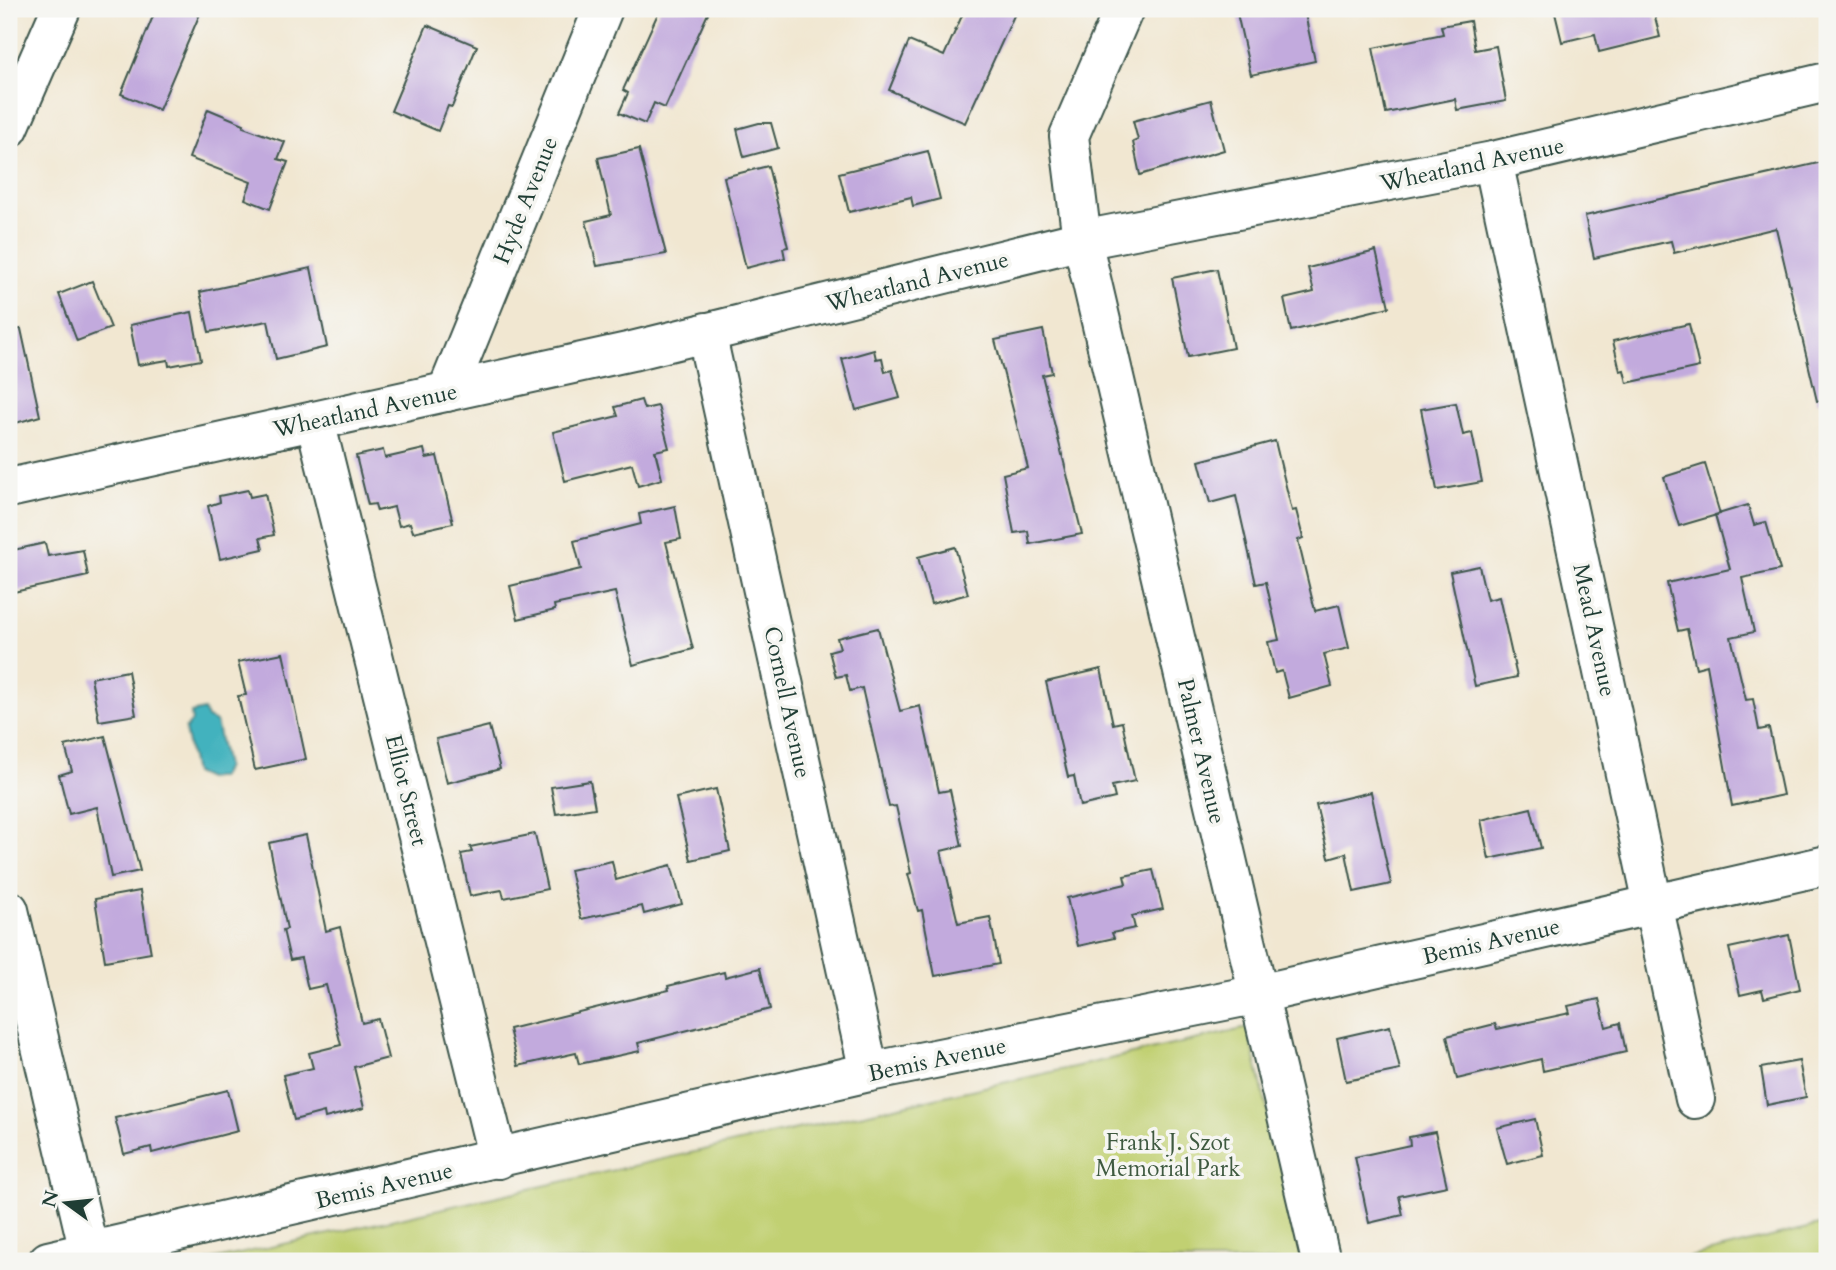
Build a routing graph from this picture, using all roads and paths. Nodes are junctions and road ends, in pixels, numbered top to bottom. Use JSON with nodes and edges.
{"nodes":[{"id":1,"x":61,"y":9,"type":"edge"},
{"id":2,"x":603,"y":9,"type":"edge"},
{"id":3,"x":1124,"y":9,"type":"edge"},
{"id":4,"x":1827,"y":82,"type":"edge"},
{"id":5,"x":9,"y":128,"type":"edge"},
{"id":6,"x":1493,"y":161,"type":"junction"},
{"id":7,"x":1082,"y":240,"type":"junction"},
{"id":8,"x":706,"y":332,"type":"junction"},
{"id":9,"x":447,"y":391,"type":"junction"},
{"id":10,"x":315,"y":421,"type":"junction"},
{"id":11,"x":9,"y":488,"type":"edge"},
{"id":12,"x":1827,"y":864,"type":"edge"},
{"id":13,"x":1654,"y":904,"type":"junction"},
{"id":14,"x":9,"y":910,"type":"edge"},
{"id":15,"x":1259,"y":994,"type":"junction"},
{"id":16,"x":869,"y":1073,"type":"junction"},
{"id":17,"x":1695,"y":1099,"type":"dead end"},
{"id":18,"x":498,"y":1159,"type":"junction"},
{"id":19,"x":89,"y":1252,"type":"junction"},
{"id":20,"x":48,"y":1261,"type":"edge"},
{"id":21,"x":1321,"y":1261,"type":"edge"}],
"edges":[{"from":1,"to":5,"type":"street"},
{"from":2,"to":9,"type":"street","name":"Hyde Avenue"},
{"from":3,"to":7,"type":"street","name":"Palmer Avenue"},
{"from":4,"to":6,"type":"street","name":"Wheatland Avenue"},
{"from":6,"to":7,"type":"street","name":"Wheatland Avenue"},
{"from":6,"to":13,"type":"street","name":"Mead Avenue"},
{"from":7,"to":8,"type":"street","name":"Wheatland Avenue"},
{"from":7,"to":15,"type":"street","name":"Palmer Avenue"},
{"from":8,"to":9,"type":"street","name":"Wheatland Avenue"},
{"from":8,"to":16,"type":"street","name":"Cornell Avenue"},
{"from":9,"to":10,"type":"street","name":"Wheatland Avenue"},
{"from":10,"to":11,"type":"street","name":"Wheatland Avenue"},
{"from":10,"to":18,"type":"street","name":"Elliot Street"},
{"from":12,"to":13,"type":"street","name":"Bemis Avenue"},
{"from":13,"to":15,"type":"street","name":"Bemis Avenue"},
{"from":13,"to":17,"type":"street","name":"Mead Avenue"},
{"from":14,"to":19,"type":"street"},
{"from":15,"to":16,"type":"street","name":"Bemis Avenue"},
{"from":15,"to":21,"type":"street","name":"Palmer Avenue"},
{"from":16,"to":18,"type":"street","name":"Bemis Avenue"},
{"from":18,"to":19,"type":"street","name":"Bemis Avenue"},
{"from":19,"to":20,"type":"street","name":"Bemis Avenue"}]}
